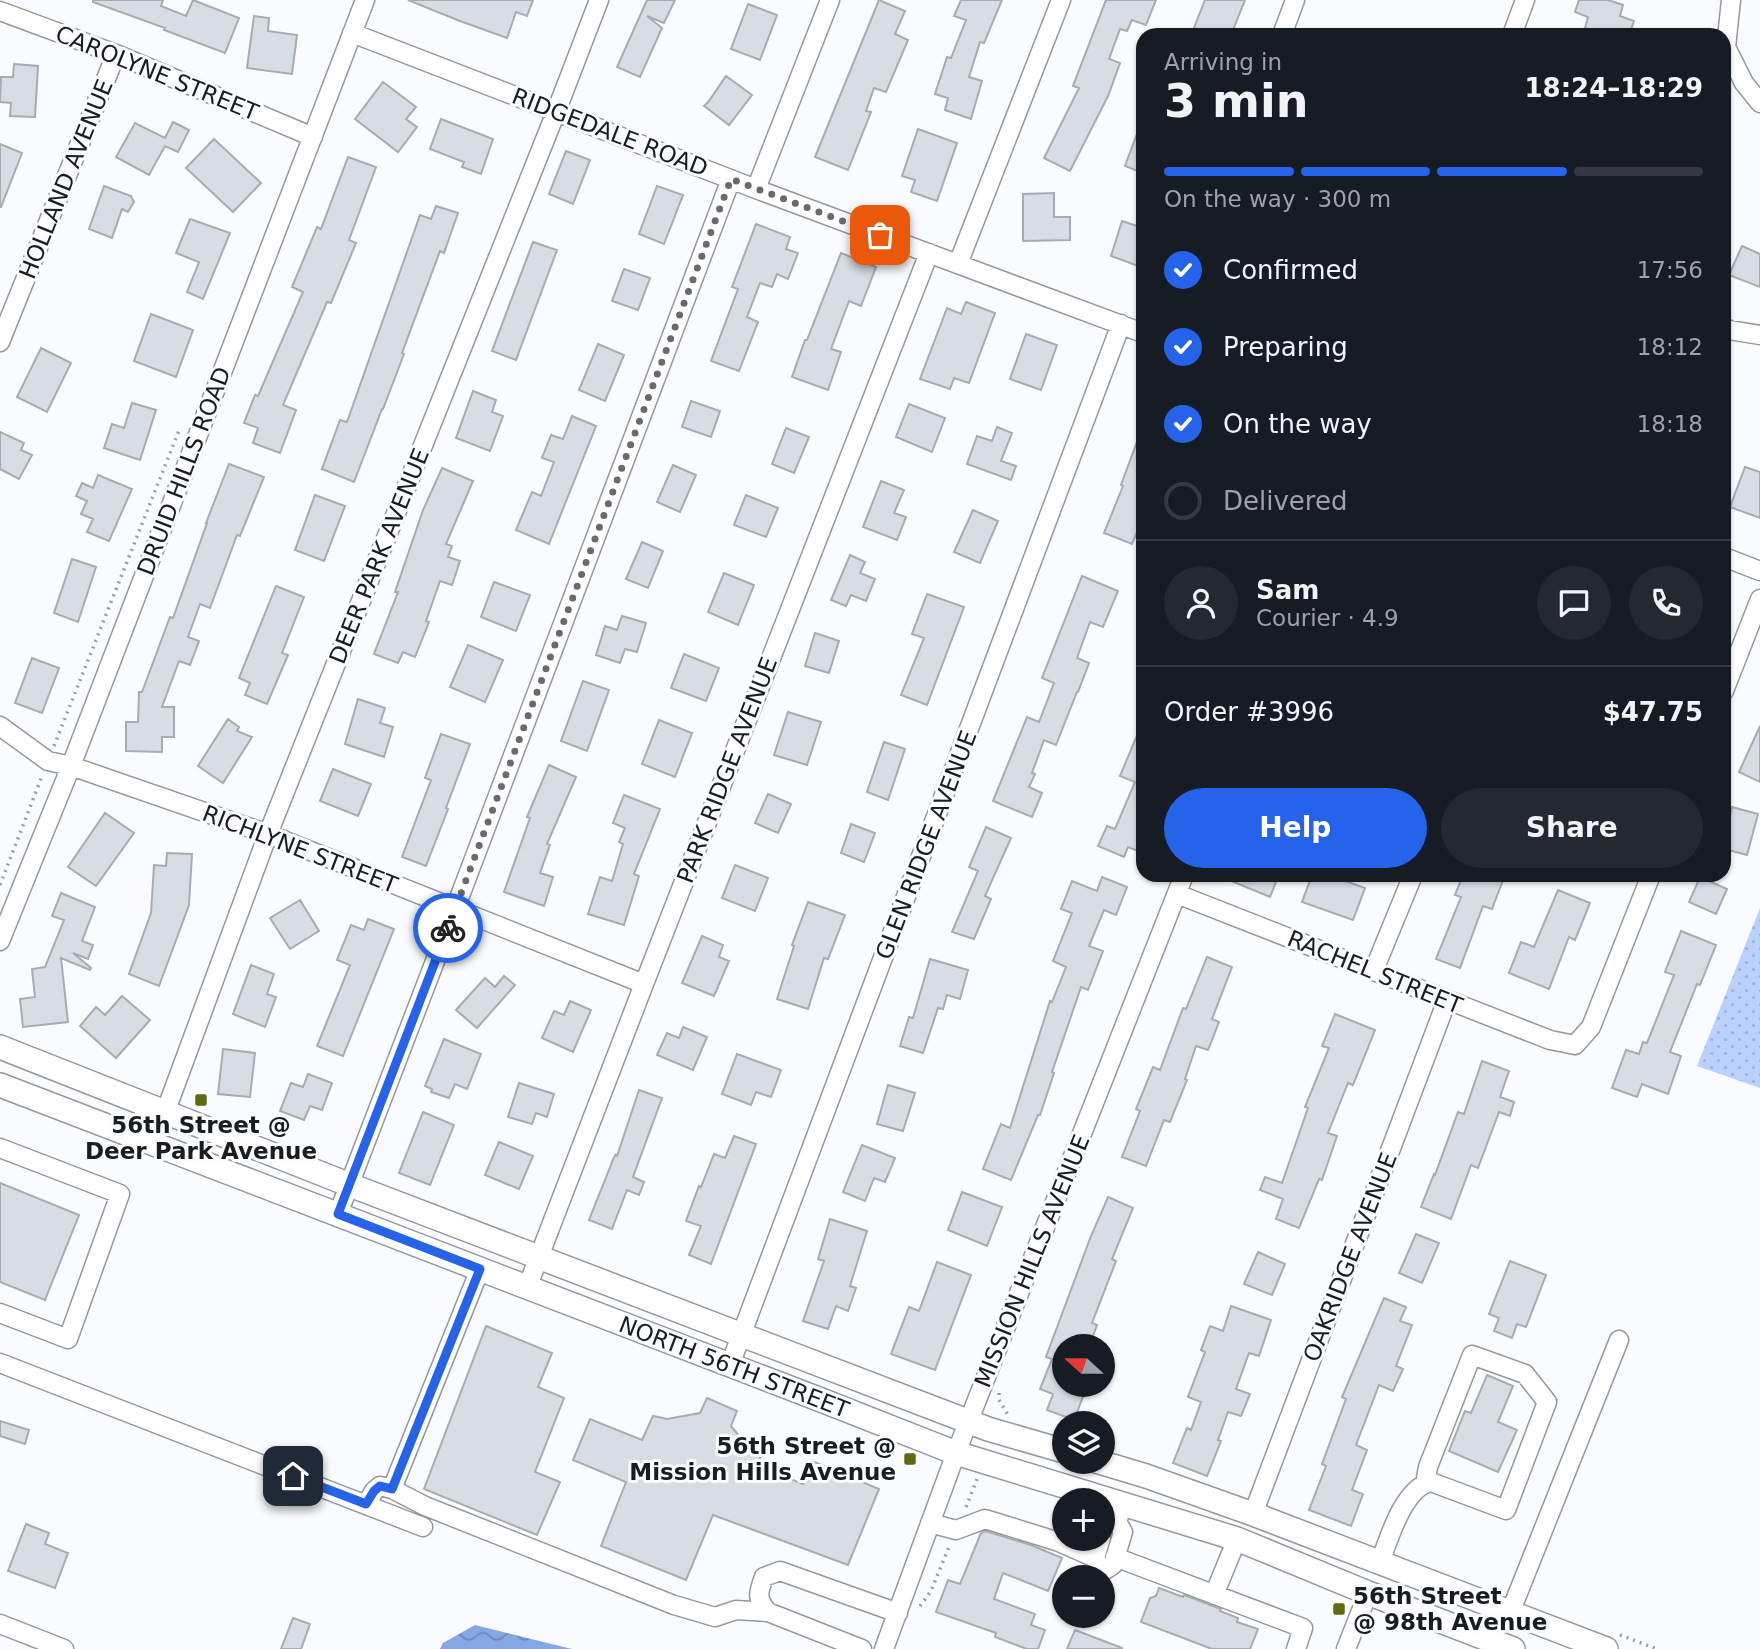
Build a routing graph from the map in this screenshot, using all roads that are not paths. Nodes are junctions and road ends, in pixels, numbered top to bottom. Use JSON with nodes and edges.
{"nodes":[{"id":1,"x":365,"y":0,"type":"edge"},
{"id":2,"x":599,"y":0,"type":"edge"},
{"id":3,"x":830,"y":0,"type":"edge"},
{"id":4,"x":1061,"y":0,"type":"edge"},
{"id":5,"x":1295,"y":0,"type":"edge"},
{"id":6,"x":1525,"y":0,"type":"edge"},
{"id":7,"x":1731,"y":0,"type":"edge"},
{"id":8,"x":0,"y":11,"type":"edge"},
{"id":9,"x":1285,"y":28,"type":"edge"},
{"id":10,"x":1515,"y":28,"type":"edge"},
{"id":11,"x":1728,"y":28,"type":"edge"},
{"id":12,"x":352,"y":33,"type":"junction"},
{"id":13,"x":116,"y":54,"type":"junction"},
{"id":14,"x":1731,"y":57,"type":"edge"},
{"id":15,"x":1760,"y":103,"type":"edge"},
{"id":16,"x":556,"y":112,"type":"junction"},
{"id":17,"x":313,"y":137,"type":"junction"},
{"id":18,"x":731,"y":179,"type":"junction"},
{"id":19,"x":756,"y":189,"type":"junction"},
{"id":20,"x":929,"y":253,"type":"junction"},
{"id":21,"x":958,"y":264,"type":"junction"},
{"id":22,"x":1121,"y":324,"type":"junction"},
{"id":23,"x":1136,"y":329,"type":"edge"},
{"id":24,"x":1731,"y":330,"type":"edge"},
{"id":25,"x":1760,"y":335,"type":"edge"},
{"id":26,"x":0,"y":342,"type":"edge"},
{"id":27,"x":1731,"y":560,"type":"edge"},
{"id":28,"x":1760,"y":571,"type":"edge"},
{"id":29,"x":1760,"y":599,"type":"edge"},
{"id":30,"x":1731,"y":673,"type":"edge"},
{"id":31,"x":0,"y":726,"type":"edge"},
{"id":32,"x":71,"y":766,"type":"junction"},
{"id":33,"x":268,"y":834,"type":"junction"},
{"id":34,"x":1181,"y":882,"type":"edge"},
{"id":35,"x":1410,"y":882,"type":"edge"},
{"id":36,"x":1648,"y":882,"type":"edge"},
{"id":37,"x":1177,"y":894,"type":"junction"},
{"id":38,"x":455,"y":909,"type":"junction"},
{"id":39,"x":0,"y":941,"type":"edge"},
{"id":40,"x":1374,"y":970,"type":"junction"},
{"id":41,"x":643,"y":984,"type":"junction"},
{"id":42,"x":1447,"y":1000,"type":"junction"},
{"id":43,"x":0,"y":1048,"type":"edge"},
{"id":44,"x":0,"y":1084,"type":"edge"},
{"id":45,"x":165,"y":1113,"type":"junction"},
{"id":46,"x":0,"y":1148,"type":"edge"},
{"id":47,"x":350,"y":1185,"type":"junction"},
{"id":48,"x":338,"y":1214,"type":"junction"},
{"id":49,"x":538,"y":1257,"type":"junction"},
{"id":50,"x":480,"y":1269,"type":"junction"},
{"id":51,"x":527,"y":1288,"type":"junction"},
{"id":52,"x":0,"y":1313,"type":"edge"},
{"id":53,"x":743,"y":1335,"type":"junction"},
{"id":54,"x":1619,"y":1340,"type":"dead end"},
{"id":55,"x":0,"y":1363,"type":"edge"},
{"id":56,"x":730,"y":1365,"type":"junction"},
{"id":57,"x":969,"y":1420,"type":"junction"},
{"id":58,"x":1052,"y":1448,"type":"edge"},
{"id":59,"x":956,"y":1453,"type":"junction"},
{"id":60,"x":1115,"y":1467,"type":"edge"},
{"id":61,"x":1425,"y":1483,"type":"junction"},
{"id":62,"x":392,"y":1489,"type":"junction"},
{"id":63,"x":1052,"y":1493,"type":"edge"},
{"id":64,"x":366,"y":1504,"type":"junction"},
{"id":65,"x":1252,"y":1514,"type":"junction"},
{"id":66,"x":1115,"y":1519,"type":"edge"},
{"id":67,"x":1115,"y":1520,"type":"edge"},
{"id":68,"x":930,"y":1523,"type":"junction"},
{"id":69,"x":423,"y":1527,"type":"dead end"},
{"id":70,"x":1237,"y":1539,"type":"junction"},
{"id":71,"x":1097,"y":1551,"type":"edge"},
{"id":72,"x":1115,"y":1557,"type":"junction"},
{"id":73,"x":1095,"y":1558,"type":"junction"},
{"id":74,"x":1380,"y":1563,"type":"junction"},
{"id":75,"x":1368,"y":1593,"type":"junction"},
{"id":76,"x":1214,"y":1595,"type":"junction"},
{"id":77,"x":768,"y":1612,"type":"junction"},
{"id":78,"x":1510,"y":1612,"type":"junction"},
{"id":79,"x":898,"y":1613,"type":"junction"},
{"id":80,"x":0,"y":1624,"type":"edge"},
{"id":81,"x":1555,"y":1640,"type":"edge"},
{"id":82,"x":64,"y":1649,"type":"edge"},
{"id":83,"x":862,"y":1649,"type":"edge"},
{"id":84,"x":884,"y":1649,"type":"edge"},
{"id":85,"x":1296,"y":1649,"type":"edge"},
{"id":86,"x":1346,"y":1649,"type":"edge"},
{"id":87,"x":1513,"y":1649,"type":"edge"},
{"id":88,"x":1606,"y":1649,"type":"edge"}],
"edges":[{"from":1,"to":12,"type":"street","name":"DRUID HILLS ROAD"},
{"from":2,"to":16,"type":"street","name":"DEER PARK AVENUE"},
{"from":3,"to":19,"type":"street"},
{"from":4,"to":21,"type":"street"},
{"from":5,"to":9,"type":"street"},
{"from":6,"to":10,"type":"street"},
{"from":7,"to":11,"type":"street"},
{"from":8,"to":13,"type":"street","name":"CAROLYNE STREET"},
{"from":12,"to":16,"type":"street","name":"RIDGEDALE ROAD"},
{"from":12,"to":17,"type":"street","name":"DRUID HILLS ROAD"},
{"from":13,"to":17,"type":"street","name":"CAROLYNE STREET"},
{"from":13,"to":26,"type":"street","name":"HOLLAND AVENUE"},
{"from":14,"to":15,"type":"street"},
{"from":16,"to":18,"type":"street","name":"RIDGEDALE ROAD"},
{"from":16,"to":33,"type":"street","name":"DEER PARK AVENUE"},
{"from":17,"to":32,"type":"street","name":"DRUID HILLS ROAD"},
{"from":18,"to":19,"type":"street","name":"RIDGEDALE ROAD"},
{"from":18,"to":38,"type":"street"},
{"from":19,"to":20,"type":"street","name":"RIDGEDALE ROAD"},
{"from":20,"to":21,"type":"street","name":"RIDGEDALE ROAD"},
{"from":20,"to":41,"type":"street","name":"PARK RIDGE AVENUE"},
{"from":21,"to":22,"type":"street","name":"RIDGEDALE ROAD"},
{"from":22,"to":23,"type":"street","name":"RIDGEDALE ROAD"},
{"from":22,"to":53,"type":"street","name":"GLEN RIDGE AVENUE"},
{"from":24,"to":25,"type":"street"},
{"from":27,"to":28,"type":"street"},
{"from":29,"to":30,"type":"street"},
{"from":31,"to":32,"type":"street","name":"RICHLYNE STREET"},
{"from":32,"to":33,"type":"street","name":"RICHLYNE STREET"},
{"from":32,"to":39,"type":"street","name":"DRUID HILLS ROAD"},
{"from":33,"to":38,"type":"street","name":"RICHLYNE STREET"},
{"from":33,"to":45,"type":"street","name":"DEER PARK AVENUE"},
{"from":34,"to":37,"type":"street","name":"MISSION HILLS AVENUE"},
{"from":35,"to":40,"type":"street"},
{"from":36,"to":42,"type":"street","name":"RACHEL STREET"},
{"from":37,"to":40,"type":"street","name":"RACHEL STREET"},
{"from":37,"to":57,"type":"street","name":"MISSION HILLS AVENUE"},
{"from":38,"to":41,"type":"street","name":"RICHLYNE STREET"},
{"from":38,"to":47,"type":"street"},
{"from":40,"to":42,"type":"street","name":"RACHEL STREET"},
{"from":41,"to":49,"type":"street","name":"PARK RIDGE AVENUE"},
{"from":42,"to":65,"type":"street","name":"OAKRIDGE AVENUE"},
{"from":43,"to":45,"type":"main road","name":"NORTH 56TH STREET"},
{"from":44,"to":48,"type":"main road","name":"NORTH 56TH STREET"},
{"from":45,"to":47,"type":"main road","name":"NORTH 56TH STREET"},
{"from":46,"to":52,"type":"street"},
{"from":47,"to":48,"type":"street"},
{"from":47,"to":49,"type":"main road","name":"NORTH 56TH STREET"},
{"from":48,"to":50,"type":"main road","name":"NORTH 56TH STREET"},
{"from":49,"to":51,"type":"street","name":"PARK RIDGE AVENUE"},
{"from":49,"to":53,"type":"main road","name":"NORTH 56TH STREET"},
{"from":50,"to":51,"type":"main road","name":"NORTH 56TH STREET"},
{"from":50,"to":62,"type":"street"},
{"from":51,"to":56,"type":"main road","name":"NORTH 56TH STREET"},
{"from":53,"to":56,"type":"street","name":"GLEN RIDGE AVENUE"},
{"from":53,"to":57,"type":"main road","name":"NORTH 56TH STREET"},
{"from":54,"to":78,"type":"street"},
{"from":55,"to":64,"type":"street"},
{"from":56,"to":59,"type":"main road","name":"NORTH 56TH STREET"},
{"from":57,"to":58,"type":"main road","name":"NORTH 56TH STREET"},
{"from":57,"to":59,"type":"street","name":"MISSION HILLS AVENUE"},
{"from":59,"to":63,"type":"main road","name":"NORTH 56TH STREET"},
{"from":59,"to":68,"type":"street","name":"MISSION HILLS AVENUE"},
{"from":60,"to":65,"type":"main road"},
{"from":61,"to":61,"type":"street"},
{"from":61,"to":74,"type":"street"},
{"from":62,"to":64,"type":"street"},
{"from":62,"to":77,"type":"street"},
{"from":64,"to":69,"type":"street"},
{"from":65,"to":74,"type":"main road"},
{"from":66,"to":70,"type":"main road","name":"NORTH 56TH STREET"},
{"from":67,"to":72,"type":"street"},
{"from":68,"to":73,"type":"street"},
{"from":68,"to":79,"type":"street","name":"MISSION HILLS AVENUE"},
{"from":70,"to":75,"type":"main road","name":"NORTH 56TH STREET"},
{"from":70,"to":76,"type":"street"},
{"from":71,"to":73,"type":"street"},
{"from":72,"to":73,"type":"street"},
{"from":72,"to":76,"type":"street"},
{"from":74,"to":75,"type":"main road"},
{"from":74,"to":78,"type":"main road"},
{"from":75,"to":86,"type":"street"},
{"from":75,"to":87,"type":"main road","name":"NORTH 56TH STREET"},
{"from":76,"to":85,"type":"street"},
{"from":77,"to":79,"type":"street"},
{"from":77,"to":83,"type":"street"},
{"from":78,"to":81,"type":"main road"},
{"from":79,"to":84,"type":"street","name":"MISSION HILLS AVENUE"},
{"from":80,"to":82,"type":"street"},
{"from":81,"to":88,"type":"main road"}]}
